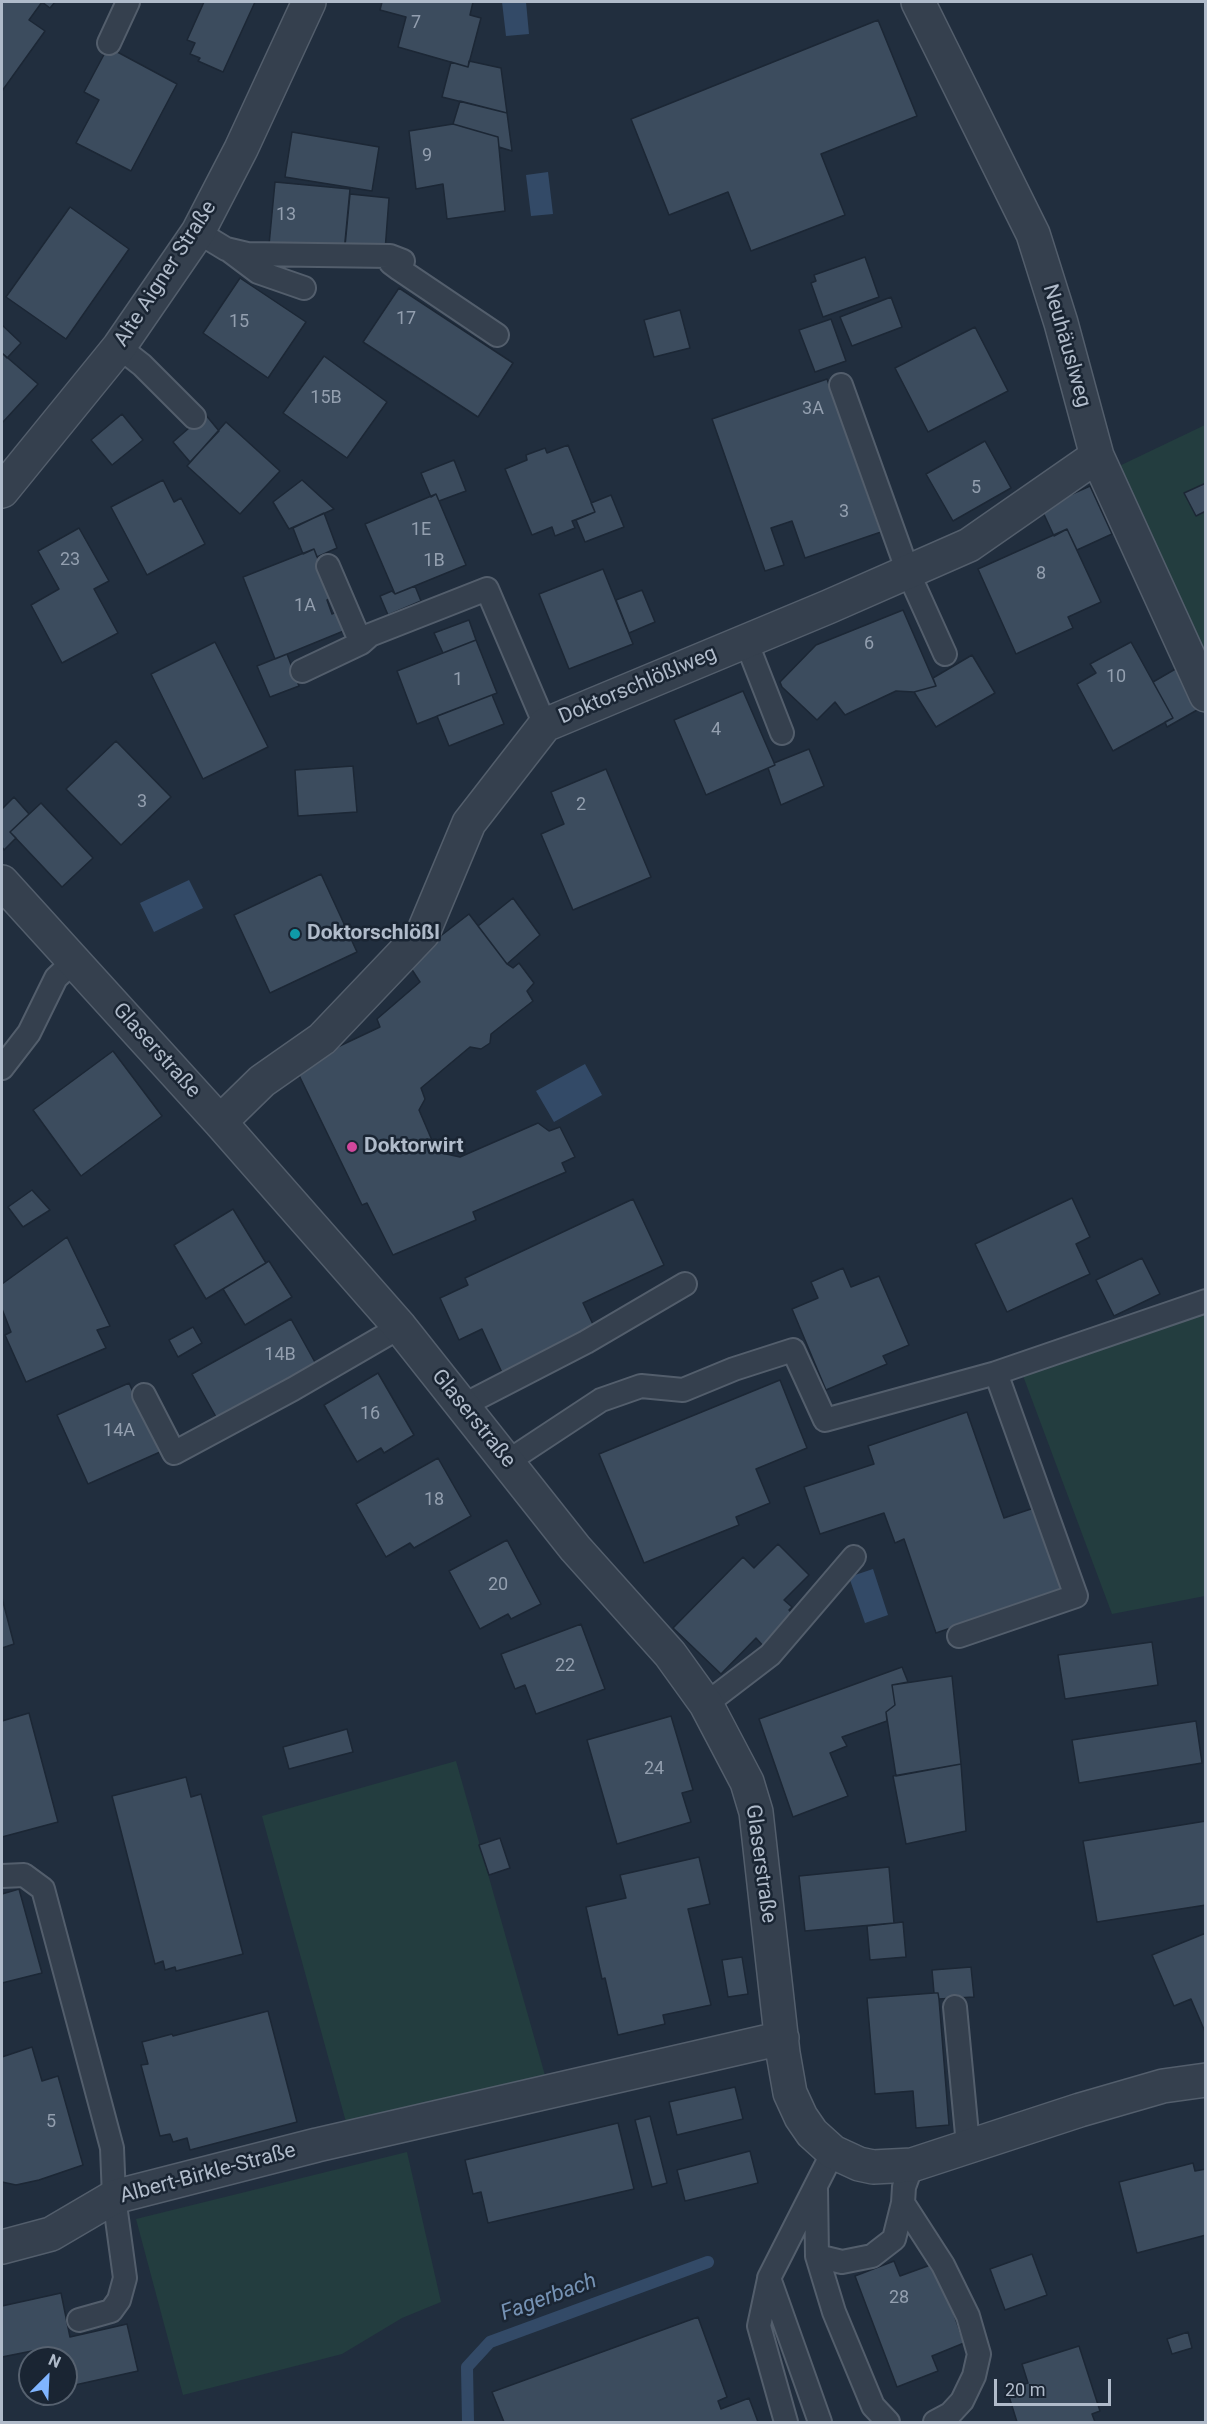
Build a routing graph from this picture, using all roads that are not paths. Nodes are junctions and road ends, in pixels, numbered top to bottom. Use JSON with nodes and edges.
{"nodes":[{"id":1,"x":128,"y":2,"type":"edge"},
{"id":2,"x":309,"y":2,"type":"edge"},
{"id":3,"x":918,"y":2,"type":"edge"},
{"id":4,"x":109,"y":43,"type":"dead end"},
{"id":5,"x":198,"y":232,"type":"junction"},
{"id":6,"x":226,"y":249,"type":"junction"},
{"id":7,"x":304,"y":288,"type":"dead end"},
{"id":8,"x":497,"y":334,"type":"dead end"},
{"id":9,"x":119,"y":347,"type":"junction"},
{"id":10,"x":841,"y":385,"type":"dead end"},
{"id":11,"x":195,"y":417,"type":"dead end"},
{"id":12,"x":1097,"y":456,"type":"junction"},
{"id":13,"x":2,"y":492,"type":"edge"},
{"id":14,"x":328,"y":566,"type":"dead end"},
{"id":15,"x":908,"y":572,"type":"junction"},
{"id":16,"x":746,"y":641,"type":"junction"},
{"id":17,"x":361,"y":643,"type":"junction"},
{"id":18,"x":945,"y":654,"type":"dead end"},
{"id":19,"x":302,"y":671,"type":"dead end"},
{"id":20,"x":1206,"y":695,"type":"edge"},
{"id":21,"x":545,"y":725,"type":"junction"},
{"id":22,"x":782,"y":733,"type":"dead end"},
{"id":23,"x":2,"y":882,"type":"edge"},
{"id":24,"x":74,"y":961,"type":"junction"},
{"id":25,"x":2,"y":1068,"type":"edge"},
{"id":26,"x":220,"y":1122,"type":"junction"},
{"id":27,"x":685,"y":1284,"type":"dead end"},
{"id":28,"x":1206,"y":1301,"type":"edge"},
{"id":29,"x":400,"y":1327,"type":"junction"},
{"id":30,"x":996,"y":1373,"type":"junction"},
{"id":31,"x":144,"y":1395,"type":"dead end"},
{"id":32,"x":462,"y":1406,"type":"junction"},
{"id":33,"x":507,"y":1462,"type":"junction"},
{"id":34,"x":854,"y":1557,"type":"dead end"},
{"id":35,"x":959,"y":1636,"type":"dead end"},
{"id":36,"x":706,"y":1704,"type":"junction"},
{"id":37,"x":2,"y":1876,"type":"edge"},
{"id":38,"x":955,"y":2007,"type":"dead end"},
{"id":39,"x":782,"y":2038,"type":"junction"},
{"id":40,"x":1206,"y":2080,"type":"edge"},
{"id":41,"x":968,"y":2145,"type":"junction"},
{"id":42,"x":833,"y":2152,"type":"junction"},
{"id":43,"x":912,"y":2165,"type":"junction"},
{"id":44,"x":816,"y":2186,"type":"junction"},
{"id":45,"x":114,"y":2198,"type":"junction"},
{"id":46,"x":903,"y":2204,"type":"junction"},
{"id":47,"x":2,"y":2247,"type":"edge"},
{"id":48,"x":817,"y":2256,"type":"junction"},
{"id":49,"x":769,"y":2278,"type":"junction"},
{"id":50,"x":79,"y":2320,"type":"dead end"},
{"id":51,"x":786,"y":2422,"type":"edge"},
{"id":52,"x":820,"y":2422,"type":"edge"},
{"id":53,"x":888,"y":2422,"type":"edge"},
{"id":54,"x":935,"y":2422,"type":"edge"}],
"edges":[{"from":1,"to":4,"type":"lane"},
{"from":2,"to":5,"type":"street","name":"Alte Aigner Straße"},
{"from":3,"to":12,"type":"street","name":"Neuhäuslweg"},
{"from":5,"to":6,"type":"lane"},
{"from":5,"to":9,"type":"street","name":"Alte Aigner Straße"},
{"from":6,"to":7,"type":"lane"},
{"from":6,"to":8,"type":"lane"},
{"from":9,"to":11,"type":"lane"},
{"from":9,"to":13,"type":"street","name":"Alte Aigner Straße"},
{"from":10,"to":15,"type":"lane"},
{"from":12,"to":15,"type":"street","name":"Doktorschlößlweg"},
{"from":12,"to":20,"type":"street","name":"Neuhäuslweg"},
{"from":14,"to":17,"type":"lane"},
{"from":15,"to":16,"type":"street","name":"Doktorschlößlweg"},
{"from":15,"to":18,"type":"lane"},
{"from":16,"to":21,"type":"street","name":"Doktorschlößlweg"},
{"from":16,"to":22,"type":"lane"},
{"from":17,"to":19,"type":"lane"},
{"from":17,"to":21,"type":"lane"},
{"from":21,"to":26,"type":"street","name":"Doktorschlößlweg"},
{"from":23,"to":24,"type":"street","name":"Glaserstraße"},
{"from":24,"to":25,"type":"lane"},
{"from":24,"to":26,"type":"street","name":"Glaserstraße"},
{"from":26,"to":29,"type":"street","name":"Glaserstraße"},
{"from":27,"to":32,"type":"lane"},
{"from":28,"to":30,"type":"lane"},
{"from":29,"to":31,"type":"lane"},
{"from":29,"to":32,"type":"street","name":"Glaserstraße"},
{"from":30,"to":33,"type":"lane"},
{"from":30,"to":35,"type":"lane"},
{"from":32,"to":33,"type":"street","name":"Glaserstraße"},
{"from":33,"to":36,"type":"street","name":"Glaserstraße"},
{"from":34,"to":36,"type":"lane"},
{"from":36,"to":39,"type":"street","name":"Glaserstraße"},
{"from":37,"to":45,"type":"lane"},
{"from":38,"to":41,"type":"lane"},
{"from":39,"to":42,"type":"street","name":"Glaserstraße"},
{"from":39,"to":45,"type":"street","name":"Albert-Birkle-Straße"},
{"from":40,"to":41,"type":"street","name":"Glaserstraße"},
{"from":41,"to":43,"type":"street","name":"Glaserstraße"},
{"from":42,"to":43,"type":"street","name":"Glaserstraße"},
{"from":42,"to":44,"type":"lane"},
{"from":43,"to":46,"type":"lane"},
{"from":44,"to":48,"type":"lane"},
{"from":44,"to":49,"type":"lane"},
{"from":45,"to":47,"type":"street","name":"Albert-Birkle-Straße"},
{"from":45,"to":50,"type":"lane"},
{"from":46,"to":48,"type":"lane"},
{"from":46,"to":54,"type":"lane"},
{"from":48,"to":53,"type":"lane"},
{"from":49,"to":51,"type":"lane"},
{"from":49,"to":52,"type":"lane"}]}
